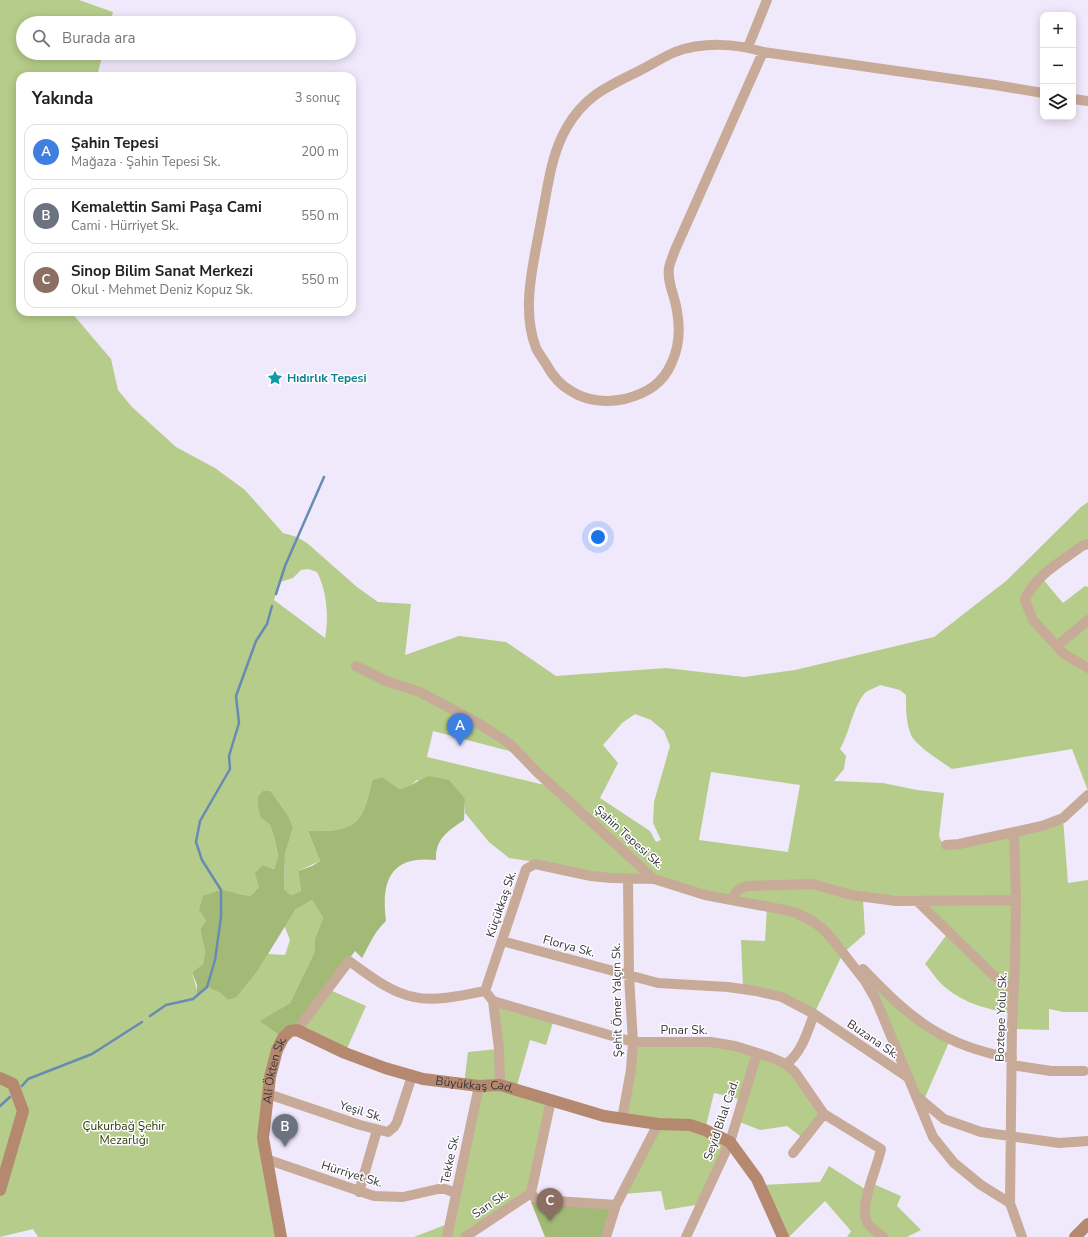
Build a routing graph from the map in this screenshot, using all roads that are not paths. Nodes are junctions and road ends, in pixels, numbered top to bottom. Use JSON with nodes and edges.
{"nodes":[{"id":1,"x":766,"y":0,"type":"edge"},
{"id":2,"x":748,"y":47,"type":"junction"},
{"id":3,"x":763,"y":52,"type":"junction"},
{"id":4,"x":1040,"y":92,"type":"edge"},
{"id":5,"x":1076,"y":99,"type":"edge"},
{"id":6,"x":1088,"y":101,"type":"edge"},
{"id":7,"x":1088,"y":544,"type":"edge"},
{"id":8,"x":1088,"y":620,"type":"edge"},
{"id":9,"x":1056,"y":646,"type":"junction"},
{"id":10,"x":356,"y":666,"type":"dead end"},
{"id":11,"x":1088,"y":668,"type":"edge"},
{"id":12,"x":1088,"y":795,"type":"edge"},
{"id":13,"x":1014,"y":832,"type":"junction"},
{"id":14,"x":946,"y":845,"type":"dead end"},
{"id":15,"x":628,"y":879,"type":"junction"},
{"id":16,"x":654,"y":879,"type":"junction"},
{"id":17,"x":732,"y":900,"type":"junction"},
{"id":18,"x":1016,"y":900,"type":"junction"},
{"id":19,"x":918,"y":902,"type":"junction"},
{"id":20,"x":502,"y":941,"type":"junction"},
{"id":21,"x":847,"y":958,"type":"junction"},
{"id":22,"x":629,"y":976,"type":"junction"},
{"id":23,"x":1014,"y":990,"type":"junction"},
{"id":24,"x":485,"y":991,"type":"junction"},
{"id":25,"x":493,"y":1001,"type":"junction"},
{"id":26,"x":814,"y":1014,"type":"junction"},
{"id":27,"x":297,"y":1030,"type":"junction"},
{"id":28,"x":633,"y":1042,"type":"junction"},
{"id":29,"x":757,"y":1053,"type":"junction"},
{"id":30,"x":1012,"y":1061,"type":"junction"},
{"id":31,"x":786,"y":1064,"type":"junction"},
{"id":32,"x":1084,"y":1071,"type":"dead end"},
{"id":33,"x":412,"y":1076,"type":"junction"},
{"id":34,"x":0,"y":1078,"type":"edge"},
{"id":35,"x":909,"y":1078,"type":"junction"},
{"id":36,"x":500,"y":1085,"type":"junction"},
{"id":37,"x":479,"y":1086,"type":"junction"},
{"id":38,"x":268,"y":1094,"type":"junction"},
{"id":39,"x":916,"y":1095,"type":"junction"},
{"id":40,"x":551,"y":1100,"type":"junction"},
{"id":41,"x":824,"y":1114,"type":"junction"},
{"id":42,"x":622,"y":1119,"type":"junction"},
{"id":43,"x":658,"y":1124,"type":"junction"},
{"id":44,"x":377,"y":1130,"type":"junction"},
{"id":45,"x":1011,"y":1136,"type":"junction"},
{"id":46,"x":1088,"y":1141,"type":"edge"},
{"id":47,"x":730,"y":1142,"type":"junction"},
{"id":48,"x":793,"y":1154,"type":"dead end"},
{"id":49,"x":266,"y":1159,"type":"junction"},
{"id":50,"x":0,"y":1190,"type":"edge"},
{"id":51,"x":359,"y":1192,"type":"junction"},
{"id":52,"x":456,"y":1193,"type":"junction"},
{"id":53,"x":531,"y":1193,"type":"junction"},
{"id":54,"x":1010,"y":1203,"type":"junction"},
{"id":55,"x":616,"y":1205,"type":"junction"},
{"id":56,"x":1088,"y":1224,"type":"edge"},
{"id":57,"x":281,"y":1237,"type":"edge"},
{"id":58,"x":447,"y":1237,"type":"edge"},
{"id":59,"x":465,"y":1237,"type":"edge"},
{"id":60,"x":606,"y":1237,"type":"edge"},
{"id":61,"x":686,"y":1237,"type":"edge"},
{"id":62,"x":783,"y":1237,"type":"edge"},
{"id":63,"x":883,"y":1237,"type":"edge"},
{"id":64,"x":1022,"y":1237,"type":"edge"},
{"id":65,"x":1075,"y":1237,"type":"edge"}],
"edges":[{"from":1,"to":2,"type":"street"},
{"from":2,"to":3,"type":"street"},
{"from":2,"to":3,"type":"street"},
{"from":3,"to":4,"type":"street"},
{"from":5,"to":6,"type":"street"},
{"from":7,"to":9,"type":"street"},
{"from":8,"to":9,"type":"street"},
{"from":9,"to":11,"type":"street"},
{"from":10,"to":16,"type":"street","name":"Şahin Tepesi Sk."},
{"from":12,"to":13,"type":"street"},
{"from":13,"to":14,"type":"street"},
{"from":13,"to":18,"type":"street","name":"Boztepe Yolu Sk."},
{"from":15,"to":16,"type":"street","name":"Küçükkaş Sk."},
{"from":15,"to":20,"type":"street","name":"Küçükkaş Sk."},
{"from":15,"to":22,"type":"street","name":"Şehit Ömer Yalçın Sk."},
{"from":16,"to":17,"type":"street","name":"Şahin Tepesi Sk."},
{"from":17,"to":19,"type":"street"},
{"from":17,"to":21,"type":"street","name":"Şahin Tepesi Sk."},
{"from":18,"to":19,"type":"street"},
{"from":18,"to":23,"type":"street","name":"Boztepe Yolu Sk."},
{"from":19,"to":23,"type":"street"},
{"from":20,"to":22,"type":"street","name":"Florya Sk."},
{"from":20,"to":24,"type":"street","name":"Küçükkaş Sk."},
{"from":21,"to":30,"type":"street"},
{"from":21,"to":35,"type":"street","name":"Şahin Tepesi Sk."},
{"from":22,"to":26,"type":"street","name":"Buzana Sk."},
{"from":22,"to":28,"type":"street","name":"Şehit Ömer Yalçın Sk."},
{"from":23,"to":30,"type":"street","name":"Boztepe Yolu Sk."},
{"from":24,"to":25,"type":"street"},
{"from":24,"to":27,"type":"street"},
{"from":25,"to":28,"type":"street","name":"Pınar Sk."},
{"from":25,"to":36,"type":"street"},
{"from":26,"to":31,"type":"street"},
{"from":26,"to":35,"type":"street","name":"Buzana Sk."},
{"from":27,"to":33,"type":"street","name":"Büyükkaş Cad."},
{"from":27,"to":38,"type":"street","name":"Ali Ökten Sk."},
{"from":28,"to":29,"type":"street","name":"Pınar Sk."},
{"from":28,"to":42,"type":"street","name":"Şehit Ömer Yalçın Sk."},
{"from":29,"to":31,"type":"street","name":"Pınar Sk."},
{"from":29,"to":47,"type":"street","name":"Seyid Bilal Cad."},
{"from":30,"to":32,"type":"street"},
{"from":30,"to":45,"type":"street","name":"Boztepe Yolu Sk."},
{"from":31,"to":41,"type":"street","name":"Pınar Sk."},
{"from":33,"to":37,"type":"street","name":"Büyükkaş Cad."},
{"from":33,"to":44,"type":"street","name":"Yeşil Sk."},
{"from":34,"to":50,"type":"street"},
{"from":35,"to":39,"type":"street"},
{"from":36,"to":37,"type":"street","name":"Büyükkaş Cad."},
{"from":36,"to":40,"type":"street","name":"Büyükkaş Cad."},
{"from":37,"to":52,"type":"street","name":"Tekke Sk."},
{"from":38,"to":44,"type":"street","name":"Yeşil Sk."},
{"from":38,"to":49,"type":"street","name":"Ali Ökten Sk."},
{"from":39,"to":45,"type":"street"},
{"from":39,"to":54,"type":"street"},
{"from":40,"to":42,"type":"street","name":"Büyükkaş Cad."},
{"from":40,"to":53,"type":"street"},
{"from":41,"to":48,"type":"street"},
{"from":41,"to":63,"type":"street","name":"Pınar Sk."},
{"from":42,"to":43,"type":"street","name":"Büyükkaş Cad."},
{"from":43,"to":47,"type":"street","name":"Büyükkaş Cad."},
{"from":43,"to":55,"type":"street"},
{"from":44,"to":51,"type":"street"},
{"from":45,"to":46,"type":"street"},
{"from":45,"to":54,"type":"street","name":"Boztepe Yolu Sk."},
{"from":47,"to":61,"type":"street","name":"Seyid Bilal Cad."},
{"from":47,"to":62,"type":"street"},
{"from":49,"to":51,"type":"street","name":"Hürriyet Sk."},
{"from":49,"to":57,"type":"street","name":"Ali Ökten Sk."},
{"from":51,"to":52,"type":"street","name":"Hürriyet Sk."},
{"from":52,"to":58,"type":"street","name":"Tekke Sk."},
{"from":53,"to":55,"type":"street"},
{"from":53,"to":59,"type":"street","name":"Sarı Sk."},
{"from":54,"to":64,"type":"street"},
{"from":55,"to":60,"type":"street"},
{"from":56,"to":65,"type":"street"}]}
